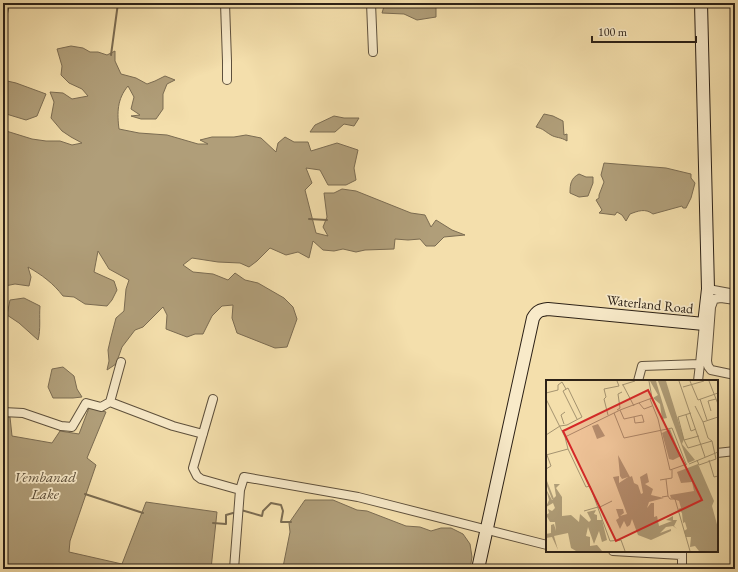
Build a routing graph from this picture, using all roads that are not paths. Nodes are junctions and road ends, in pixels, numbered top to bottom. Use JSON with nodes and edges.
{"nodes":[{"id":1,"x":5,"y":3,"type":"edge"},
{"id":2,"x":225,"y":3,"type":"edge"},
{"id":3,"x":371,"y":3,"type":"edge"},
{"id":4,"x":701,"y":3,"type":"edge"},
{"id":5,"x":3,"y":13,"type":"edge"},
{"id":6,"x":374,"y":52,"type":"dead end"},
{"id":7,"x":227,"y":80,"type":"dead end"},
{"id":8,"x":708,"y":289,"type":"junction"},
{"id":9,"x":735,"y":294,"type":"edge"},
{"id":10,"x":735,"y":300,"type":"edge"},
{"id":11,"x":704,"y":324,"type":"junction"},
{"id":12,"x":121,"y":362,"type":"dead end"},
{"id":13,"x":700,"y":364,"type":"junction"},
{"id":14,"x":735,"y":375,"type":"edge"},
{"id":15,"x":638,"y":380,"type":"edge"},
{"id":16,"x":698,"y":380,"type":"edge"},
{"id":17,"x":213,"y":398,"type":"dead end"},
{"id":18,"x":110,"y":402,"type":"junction"},
{"id":19,"x":3,"y":412,"type":"edge"},
{"id":20,"x":203,"y":434,"type":"junction"},
{"id":21,"x":735,"y":451,"type":"edge"},
{"id":22,"x":718,"y":453,"type":"edge"},
{"id":23,"x":240,"y":490,"type":"junction"},
{"id":24,"x":487,"y":529,"type":"junction"},
{"id":25,"x":546,"y":545,"type":"edge"},
{"id":26,"x":660,"y":552,"type":"edge"},
{"id":27,"x":682,"y":553,"type":"edge"},
{"id":28,"x":234,"y":569,"type":"edge"},
{"id":29,"x":478,"y":569,"type":"edge"},
{"id":30,"x":682,"y":569,"type":"edge"}],
"edges":[{"from":1,"to":5,"type":"street"},
{"from":2,"to":7,"type":"street"},
{"from":3,"to":6,"type":"street"},
{"from":4,"to":8,"type":"main road","name":"Waterland Road"},
{"from":8,"to":9,"type":"street"},
{"from":8,"to":11,"type":"main road","name":"Waterland Road"},
{"from":10,"to":14,"type":"street"},
{"from":11,"to":13,"type":"street"},
{"from":11,"to":24,"type":"main road","name":"Waterland Road"},
{"from":12,"to":18,"type":"street"},
{"from":13,"to":15,"type":"street"},
{"from":13,"to":16,"type":"street"},
{"from":17,"to":20,"type":"street"},
{"from":18,"to":19,"type":"street"},
{"from":18,"to":20,"type":"street"},
{"from":20,"to":23,"type":"street"},
{"from":21,"to":22,"type":"street"},
{"from":23,"to":24,"type":"street"},
{"from":23,"to":28,"type":"street"},
{"from":24,"to":25,"type":"street"},
{"from":24,"to":29,"type":"main road","name":"Waterland Road"},
{"from":26,"to":27,"type":"street"},
{"from":27,"to":30,"type":"street"}]}
